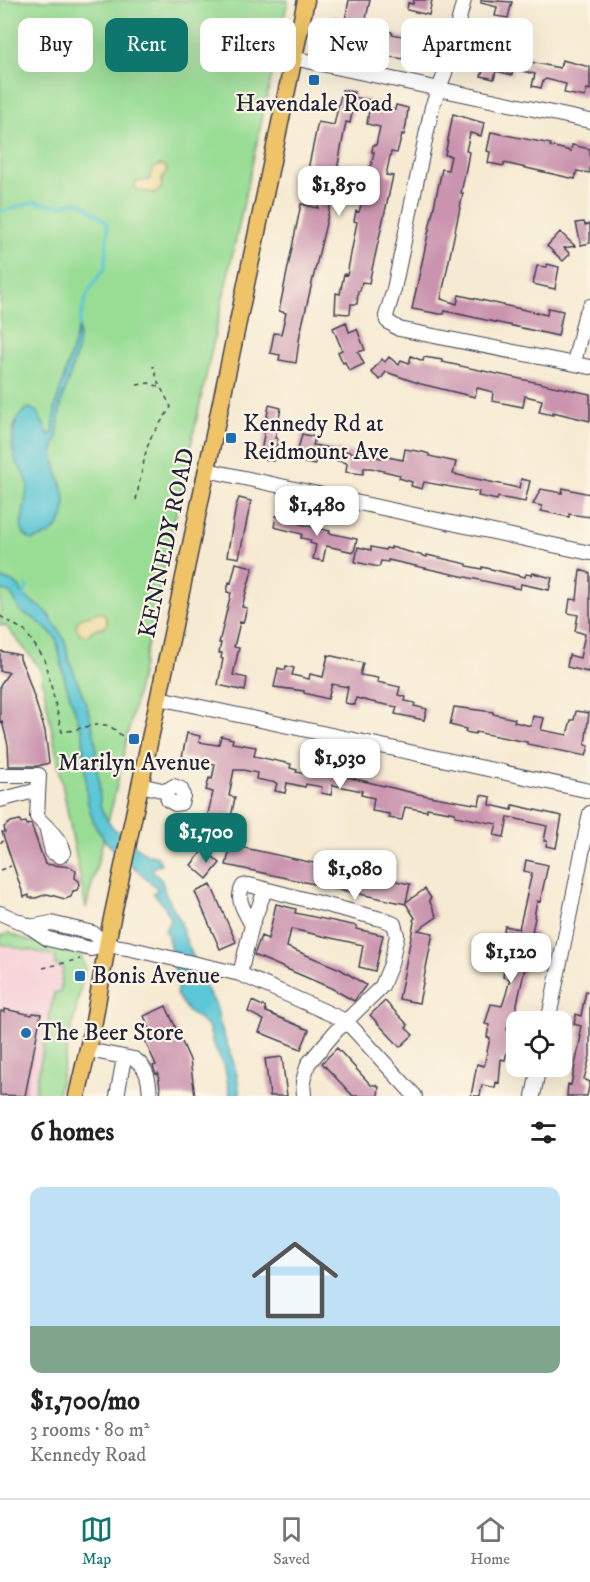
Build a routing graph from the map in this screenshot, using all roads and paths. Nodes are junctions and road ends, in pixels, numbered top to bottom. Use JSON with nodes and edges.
{"nodes":[{"id":1,"x":306,"y":0,"type":"edge"},
{"id":2,"x":464,"y":0,"type":"edge"},
{"id":3,"x":296,"y":45,"type":"edge"},
{"id":4,"x":296,"y":59,"type":"edge"},
{"id":5,"x":290,"y":72,"type":"edge"},
{"id":6,"x":438,"y":90,"type":"junction"},
{"id":7,"x":590,"y":121,"type":"edge"},
{"id":8,"x":590,"y":306,"type":"edge"},
{"id":9,"x":574,"y":363,"type":"junction"},
{"id":10,"x":153,"y":366,"type":"dead end"},
{"id":11,"x":590,"y":367,"type":"edge"},
{"id":12,"x":137,"y":385,"type":"dead end"},
{"id":13,"x":161,"y":388,"type":"junction"},
{"id":14,"x":207,"y":470,"type":"junction"},
{"id":15,"x":136,"y":500,"type":"dead end"},
{"id":16,"x":590,"y":553,"type":"edge"},
{"id":17,"x":0,"y":616,"type":"edge"},
{"id":18,"x":159,"y":698,"type":"junction"},
{"id":19,"x":149,"y":747,"type":"junction"},
{"id":20,"x":0,"y":775,"type":"edge"},
{"id":21,"x":140,"y":785,"type":"junction"},
{"id":22,"x":38,"y":789,"type":"junction"},
{"id":23,"x":166,"y":791,"type":"dead end"},
{"id":24,"x":590,"y":791,"type":"edge"},
{"id":25,"x":0,"y":800,"type":"edge"},
{"id":26,"x":590,"y":813,"type":"edge"},
{"id":27,"x":46,"y":826,"type":"dead end"},
{"id":28,"x":11,"y":866,"type":"dead end"},
{"id":29,"x":0,"y":870,"type":"edge"},
{"id":30,"x":265,"y":890,"type":"junction"},
{"id":31,"x":2,"y":918,"type":"edge"},
{"id":32,"x":252,"y":925,"type":"junction"},
{"id":33,"x":107,"y":945,"type":"junction"},
{"id":34,"x":80,"y":958,"type":"dead end"},
{"id":35,"x":43,"y":968,"type":"dead end"},
{"id":36,"x":240,"y":974,"type":"junction"},
{"id":37,"x":550,"y":1011,"type":"edge"},
{"id":38,"x":346,"y":1021,"type":"junction"},
{"id":39,"x":88,"y":1050,"type":"junction"},
{"id":40,"x":124,"y":1058,"type":"junction"},
{"id":41,"x":537,"y":1077,"type":"edge"},
{"id":42,"x":77,"y":1096,"type":"edge"},
{"id":43,"x":117,"y":1096,"type":"edge"},
{"id":44,"x":150,"y":1096,"type":"edge"},
{"id":45,"x":304,"y":1096,"type":"edge"},
{"id":46,"x":415,"y":1096,"type":"edge"},
{"id":47,"x":533,"y":1096,"type":"edge"}],
"edges":[{"from":1,"to":3,"type":"main road","name":"KENNEDY ROAD"},
{"from":2,"to":6,"type":"street"},
{"from":4,"to":6,"type":"street"},
{"from":5,"to":14,"type":"main road","name":"KENNEDY ROAD"},
{"from":6,"to":7,"type":"street"},
{"from":6,"to":9,"type":"street"},
{"from":8,"to":9,"type":"street"},
{"from":9,"to":11,"type":"street"},
{"from":10,"to":13,"type":"path"},
{"from":12,"to":13,"type":"path"},
{"from":13,"to":15,"type":"path"},
{"from":14,"to":16,"type":"street"},
{"from":14,"to":18,"type":"main road","name":"KENNEDY ROAD"},
{"from":17,"to":19,"type":"path"},
{"from":18,"to":19,"type":"main road","name":"KENNEDY ROAD"},
{"from":18,"to":24,"type":"street"},
{"from":19,"to":21,"type":"main road","name":"KENNEDY ROAD"},
{"from":20,"to":22,"type":"street"},
{"from":21,"to":23,"type":"street"},
{"from":21,"to":33,"type":"main road","name":"KENNEDY ROAD"},
{"from":22,"to":25,"type":"street"},
{"from":22,"to":27,"type":"street"},
{"from":26,"to":37,"type":"street"},
{"from":28,"to":29,"type":"path"},
{"from":30,"to":32,"type":"street"},
{"from":30,"to":32,"type":"street"},
{"from":30,"to":38,"type":"street"},
{"from":31,"to":33,"type":"street"},
{"from":32,"to":36,"type":"street"},
{"from":33,"to":36,"type":"street"},
{"from":33,"to":39,"type":"main road","name":"KENNEDY ROAD"},
{"from":34,"to":35,"type":"path"},
{"from":36,"to":38,"type":"street"},
{"from":38,"to":45,"type":"street"},
{"from":38,"to":46,"type":"street"},
{"from":39,"to":40,"type":"street"},
{"from":39,"to":42,"type":"main road","name":"KENNEDY ROAD"},
{"from":40,"to":43,"type":"street"},
{"from":40,"to":44,"type":"street"},
{"from":41,"to":47,"type":"street"}]}
